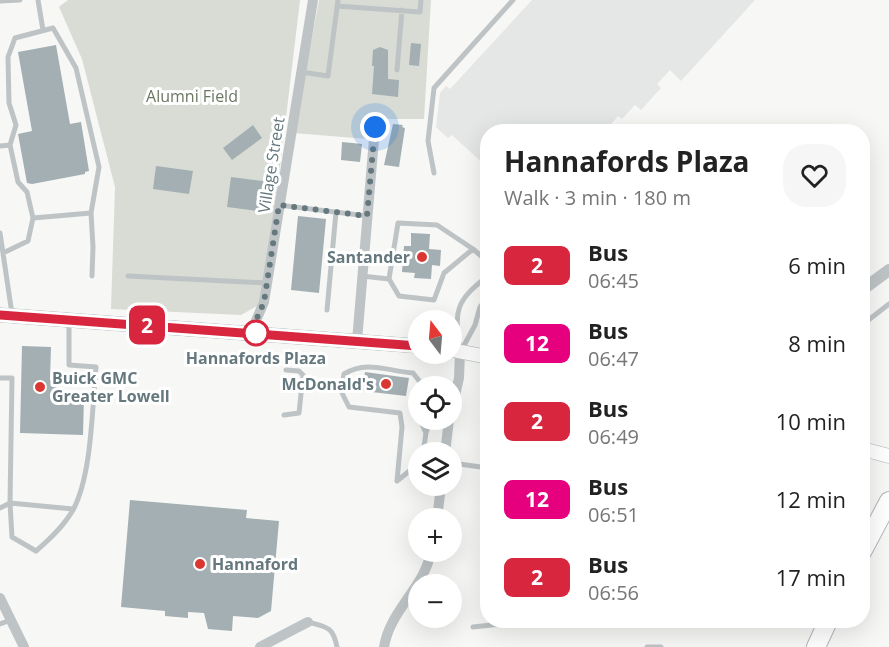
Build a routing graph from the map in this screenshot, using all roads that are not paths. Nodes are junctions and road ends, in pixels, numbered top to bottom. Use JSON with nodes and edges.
{"nodes":[{"id":1,"x":20,"y":0,"type":"edge"},
{"id":2,"x":38,"y":0,"type":"edge"},
{"id":3,"x":313,"y":0,"type":"edge"},
{"id":4,"x":421,"y":0,"type":"edge"},
{"id":5,"x":513,"y":0,"type":"edge"},
{"id":6,"x":0,"y":1,"type":"edge"},
{"id":7,"x":338,"y":3,"type":"edge"},
{"id":8,"x":402,"y":10,"type":"junction"},
{"id":9,"x":43,"y":30,"type":"junction"},
{"id":10,"x":397,"y":70,"type":"dead end"},
{"id":11,"x":301,"y":72,"type":"junction"},
{"id":12,"x":375,"y":127,"type":"dead end"},
{"id":13,"x":10,"y":145,"type":"junction"},
{"id":14,"x":0,"y":146,"type":"edge"},
{"id":15,"x":434,"y":173,"type":"dead end"},
{"id":16,"x":279,"y":205,"type":"junction"},
{"id":17,"x":336,"y":212,"type":"junction"},
{"id":18,"x":91,"y":213,"type":"junction"},
{"id":19,"x":367,"y":216,"type":"junction"},
{"id":20,"x":33,"y":218,"type":"junction"},
{"id":21,"x":0,"y":233,"type":"edge"},
{"id":22,"x":1,"y":240,"type":"edge"},
{"id":23,"x":473,"y":249,"type":"junction"},
{"id":24,"x":3,"y":253,"type":"junction"},
{"id":25,"x":480,"y":255,"type":"edge"},
{"id":26,"x":889,"y":270,"type":"edge"},
{"id":27,"x":92,"y":276,"type":"dead end"},
{"id":28,"x":128,"y":276,"type":"dead end"},
{"id":29,"x":362,"y":276,"type":"junction"},
{"id":30,"x":389,"y":279,"type":"junction"},
{"id":31,"x":480,"y":282,"type":"edge"},
{"id":32,"x":267,"y":283,"type":"junction"},
{"id":33,"x":870,"y":284,"type":"edge"},
{"id":34,"x":889,"y":304,"type":"edge"},
{"id":35,"x":480,"y":306,"type":"edge"},
{"id":36,"x":327,"y":310,"type":"dead end"},
{"id":37,"x":459,"y":310,"type":"edge"},
{"id":38,"x":6,"y":315,"type":"edge"},
{"id":39,"x":69,"y":319,"type":"junction"},
{"id":40,"x":870,"y":319,"type":"edge"},
{"id":41,"x":251,"y":332,"type":"junction"},
{"id":42,"x":357,"y":341,"type":"junction"},
{"id":43,"x":462,"y":343,"type":"edge"},
{"id":44,"x":408,"y":345,"type":"edge"},
{"id":45,"x":462,"y":352,"type":"edge"},
{"id":46,"x":480,"y":356,"type":"edge"},
{"id":47,"x":286,"y":370,"type":"dead end"},
{"id":48,"x":415,"y":376,"type":"edge"},
{"id":49,"x":0,"y":378,"type":"edge"},
{"id":50,"x":284,"y":415,"type":"dead end"},
{"id":51,"x":425,"y":430,"type":"edge"},
{"id":52,"x":427,"y":430,"type":"edge"},
{"id":53,"x":426,"y":433,"type":"junction"},
{"id":54,"x":425,"y":442,"type":"edge"},
{"id":55,"x":870,"y":451,"type":"edge"},
{"id":56,"x":889,"y":456,"type":"edge"},
{"id":57,"x":462,"y":464,"type":"edge"},
{"id":58,"x":480,"y":467,"type":"edge"},
{"id":59,"x":408,"y":472,"type":"edge"},
{"id":60,"x":889,"y":501,"type":"edge"},
{"id":61,"x":10,"y":503,"type":"junction"},
{"id":62,"x":0,"y":508,"type":"edge"},
{"id":63,"x":73,"y":509,"type":"junction"},
{"id":64,"x":870,"y":537,"type":"edge"},
{"id":65,"x":428,"y":562,"type":"edge"},
{"id":66,"x":0,"y":598,"type":"edge"},
{"id":67,"x":5,"y":622,"type":"edge"},
{"id":68,"x":308,"y":622,"type":"joint"},
{"id":69,"x":480,"y":626,"type":"edge"},
{"id":70,"x":473,"y":627,"type":"dead end"},
{"id":71,"x":823,"y":628,"type":"edge"},
{"id":72,"x":817,"y":645,"type":"edge"},
{"id":73,"x":24,"y":647,"type":"edge"},
{"id":74,"x":260,"y":647,"type":"edge"},
{"id":75,"x":337,"y":647,"type":"edge"},
{"id":76,"x":384,"y":647,"type":"edge"},
{"id":77,"x":647,"y":647,"type":"edge"},
{"id":78,"x":661,"y":647,"type":"edge"}],
"edges":[{"from":1,"to":6,"type":"lane"},
{"from":2,"to":9,"type":"lane"},
{"from":3,"to":11,"type":"street","name":"Village Street"},
{"from":4,"to":8,"type":"lane"},
{"from":5,"to":15,"type":"lane"},
{"from":7,"to":8,"type":"lane"},
{"from":7,"to":11,"type":"lane"},
{"from":8,"to":10,"type":"lane"},
{"from":9,"to":13,"type":"lane"},
{"from":9,"to":18,"type":"lane"},
{"from":11,"to":16,"type":"street","name":"Village Street"},
{"from":12,"to":19,"type":"street"},
{"from":13,"to":14,"type":"lane"},
{"from":13,"to":20,"type":"lane"},
{"from":16,"to":17,"type":"lane"},
{"from":16,"to":32,"type":"street","name":"Village Street"},
{"from":17,"to":19,"type":"lane"},
{"from":17,"to":36,"type":"lane"},
{"from":18,"to":20,"type":"lane"},
{"from":18,"to":27,"type":"lane"},
{"from":19,"to":29,"type":"street"},
{"from":20,"to":24,"type":"lane"},
{"from":21,"to":22,"type":"lane"},
{"from":22,"to":24,"type":"lane"},
{"from":23,"to":25,"type":"lane"},
{"from":23,"to":30,"type":"lane"},
{"from":23,"to":30,"type":"lane"},
{"from":24,"to":38,"type":"lane"},
{"from":26,"to":33,"type":"street"},
{"from":28,"to":32,"type":"lane"},
{"from":29,"to":30,"type":"lane"},
{"from":29,"to":42,"type":"street"},
{"from":31,"to":37,"type":"lane"},
{"from":32,"to":41,"type":"street","name":"Village Street"},
{"from":34,"to":40,"type":"lane"},
{"from":35,"to":43,"type":"lane"},
{"from":38,"to":39,"type":"main road"},
{"from":39,"to":41,"type":"main road"},
{"from":39,"to":63,"type":"lane"},
{"from":41,"to":42,"type":"main road"},
{"from":42,"to":44,"type":"main road"},
{"from":45,"to":46,"type":"main road"},
{"from":47,"to":50,"type":"lane"},
{"from":48,"to":59,"type":"lane"},
{"from":49,"to":61,"type":"lane"},
{"from":51,"to":53,"type":"lane"},
{"from":52,"to":53,"type":"lane"},
{"from":53,"to":54,"type":"lane"},
{"from":55,"to":56,"type":"main road"},
{"from":57,"to":58,"type":"lane"},
{"from":60,"to":64,"type":"highway"},
{"from":61,"to":62,"type":"lane"},
{"from":61,"to":63,"type":"lane"},
{"from":61,"to":63,"type":"lane"},
{"from":65,"to":76,"type":"street"},
{"from":66,"to":67,"type":"street"},
{"from":67,"to":73,"type":"street"},
{"from":68,"to":74,"type":"street"},
{"from":68,"to":75,"type":"lane"},
{"from":69,"to":70,"type":"lane"},
{"from":71,"to":72,"type":"highway"},
{"from":77,"to":78,"type":"lane"}]}
